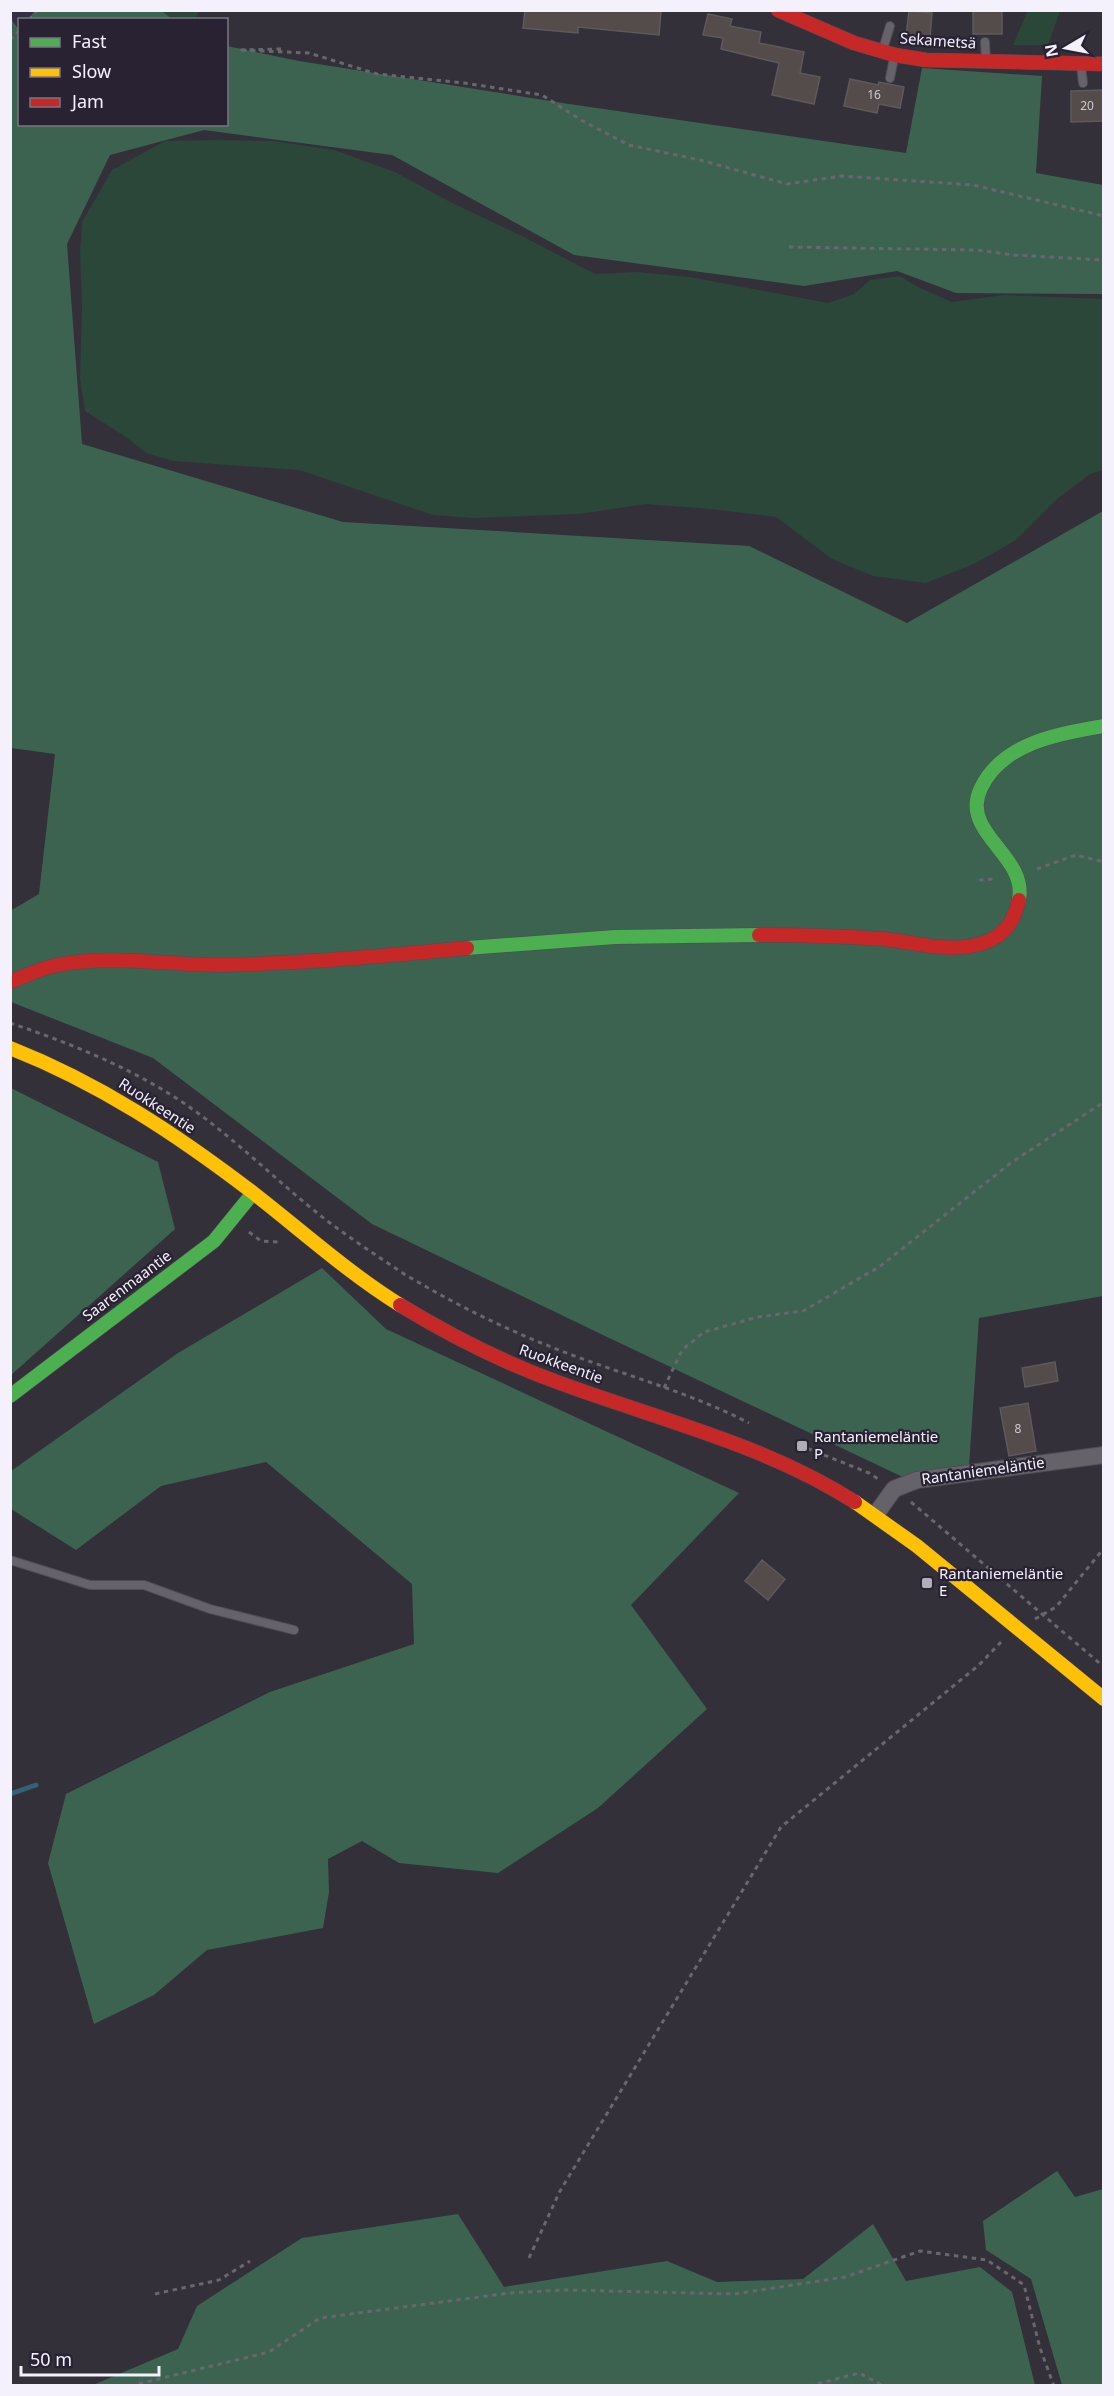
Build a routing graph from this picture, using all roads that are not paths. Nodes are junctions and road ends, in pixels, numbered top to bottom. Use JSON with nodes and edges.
{"nodes":[{"id":1,"x":778,"y":10,"type":"edge"},
{"id":2,"x":804,"y":16,"type":"edge"},
{"id":3,"x":890,"y":26,"type":"dead end"},
{"id":4,"x":985,"y":42,"type":"dead end"},
{"id":5,"x":889,"y":54,"type":"junction"},
{"id":6,"x":986,"y":61,"type":"junction"},
{"id":7,"x":1081,"y":63,"type":"junction"},
{"id":8,"x":1104,"y":64,"type":"edge"},
{"id":9,"x":890,"y":78,"type":"dead end"},
{"id":10,"x":1083,"y":83,"type":"dead end"},
{"id":11,"x":1104,"y":726,"type":"edge"},
{"id":12,"x":10,"y":982,"type":"edge"},
{"id":13,"x":10,"y":1048,"type":"edge"},
{"id":14,"x":253,"y":1193,"type":"junction"},
{"id":15,"x":10,"y":1396,"type":"edge"},
{"id":16,"x":1104,"y":1455,"type":"edge"},
{"id":17,"x":876,"y":1514,"type":"junction"},
{"id":18,"x":10,"y":1560,"type":"edge"},
{"id":19,"x":294,"y":1630,"type":"dead end"},
{"id":20,"x":1104,"y":1699,"type":"edge"}],
"edges":[{"from":1,"to":2,"type":"street","name":"Sekametsä"},
{"from":2,"to":5,"type":"street","name":"Sekametsä"},
{"from":3,"to":5,"type":"lane"},
{"from":4,"to":6,"type":"lane"},
{"from":5,"to":6,"type":"street","name":"Sekametsä"},
{"from":5,"to":9,"type":"lane"},
{"from":6,"to":7,"type":"street","name":"Sekametsä"},
{"from":7,"to":8,"type":"street","name":"Sekametsä"},
{"from":7,"to":10,"type":"lane"},
{"from":11,"to":12,"type":"street"},
{"from":13,"to":14,"type":"street","name":"Ruokkeentie"},
{"from":14,"to":15,"type":"street","name":"Saarenmaantie"},
{"from":14,"to":17,"type":"street","name":"Ruokkeentie"},
{"from":16,"to":17,"type":"street","name":"Rantaniemeläntie"},
{"from":17,"to":20,"type":"street","name":"Ruokkeentie"},
{"from":18,"to":19,"type":"lane"}]}
